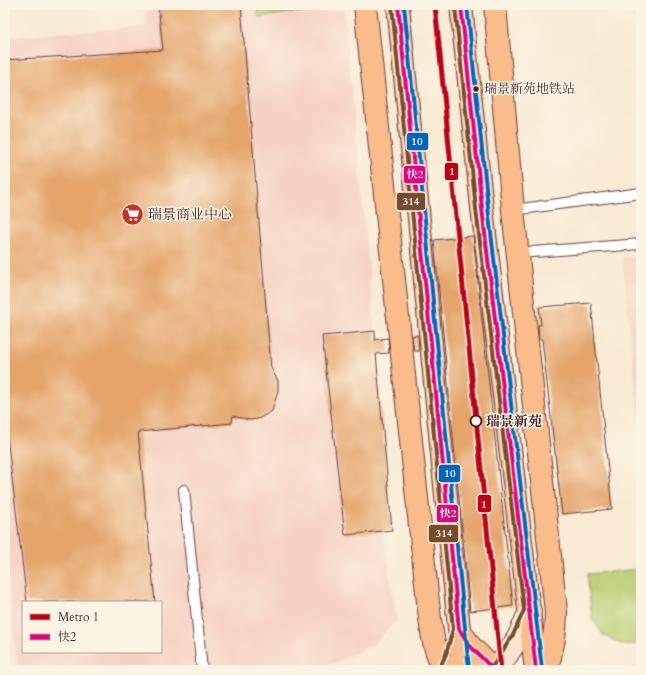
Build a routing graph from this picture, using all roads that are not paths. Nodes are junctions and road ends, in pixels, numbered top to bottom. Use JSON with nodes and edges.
{"nodes":[{"id":1,"x":365,"y":5,"type":"edge"},
{"id":2,"x":398,"y":5,"type":"edge"},
{"id":3,"x":461,"y":5,"type":"edge"},
{"id":4,"x":495,"y":5,"type":"edge"},
{"id":5,"x":641,"y":194,"type":"edge"},
{"id":6,"x":512,"y":210,"type":"junction"},
{"id":7,"x":641,"y":244,"type":"edge"},
{"id":8,"x":518,"y":253,"type":"junction"},
{"id":9,"x":184,"y":490,"type":"dead end"},
{"id":10,"x":530,"y":612,"type":"junction"},
{"id":11,"x":460,"y":629,"type":"junction"},
{"id":12,"x":202,"y":670,"type":"edge"},
{"id":13,"x":450,"y":670,"type":"edge"},
{"id":14,"x":496,"y":670,"type":"edge"},
{"id":15,"x":536,"y":670,"type":"edge"},
{"id":16,"x":546,"y":670,"type":"edge"}],
"edges":[{"from":1,"to":13,"type":"main road"},
{"from":2,"to":11,"type":"main road"},
{"from":3,"to":10,"type":"main road"},
{"from":4,"to":6,"type":"main road"},
{"from":5,"to":6,"type":"lane"},
{"from":6,"to":8,"type":"main road"},
{"from":7,"to":8,"type":"lane"},
{"from":8,"to":16,"type":"main road"},
{"from":9,"to":12,"type":"lane"},
{"from":10,"to":14,"type":"street"},
{"from":10,"to":15,"type":"main road"},
{"from":11,"to":13,"type":"main road"},
{"from":11,"to":14,"type":"main road"}]}
